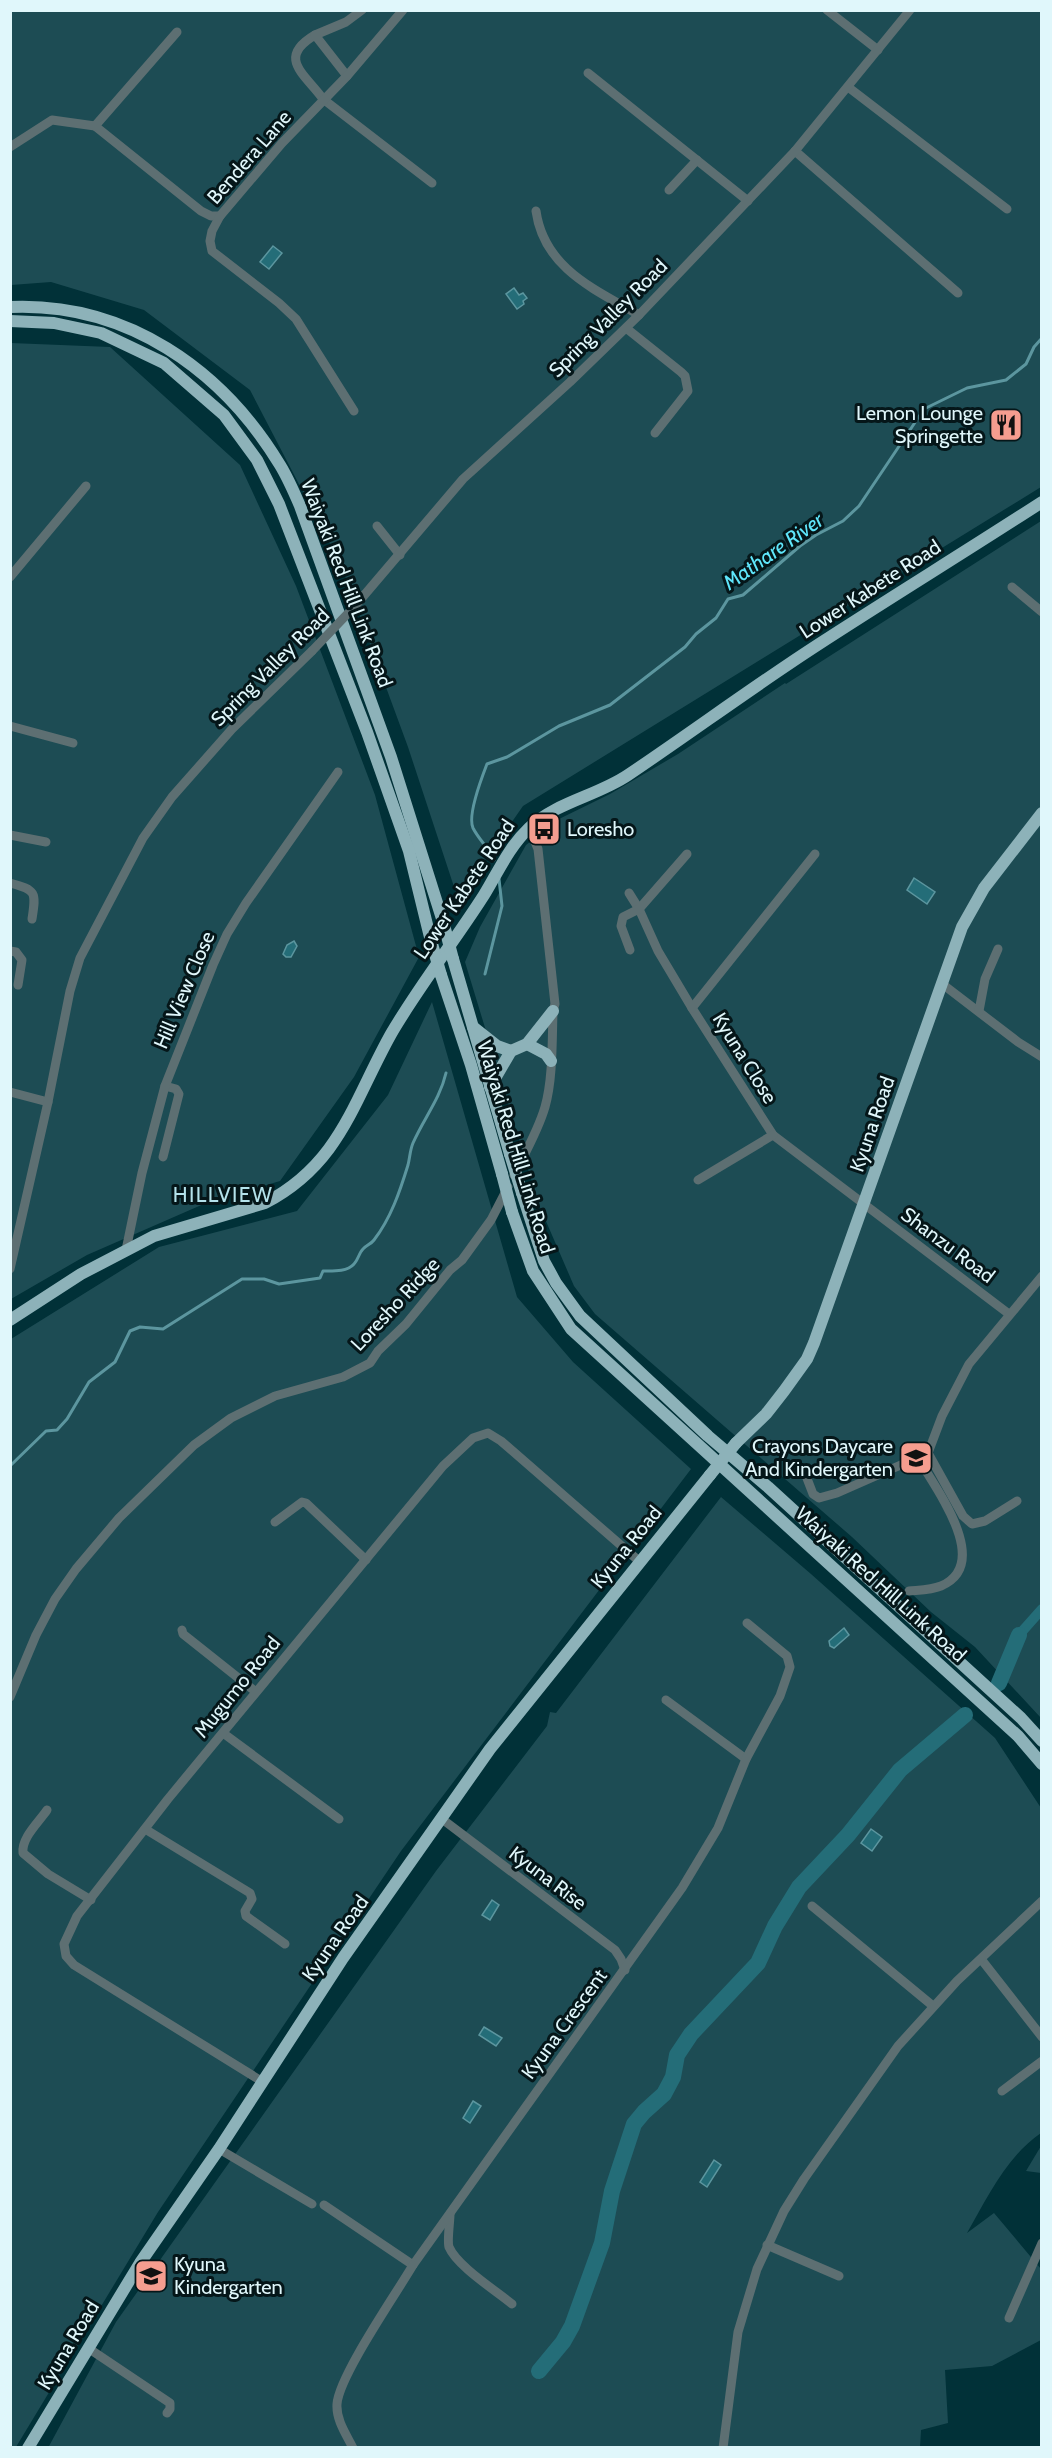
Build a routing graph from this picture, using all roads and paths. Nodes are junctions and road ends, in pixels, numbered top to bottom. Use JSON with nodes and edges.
{"nodes":[{"id":1,"x":362,"y":10,"type":"edge"},
{"id":2,"x":402,"y":10,"type":"edge"},
{"id":3,"x":827,"y":10,"type":"edge"},
{"id":4,"x":910,"y":10,"type":"edge"},
{"id":5,"x":177,"y":32,"type":"dead end"},
{"id":6,"x":315,"y":34,"type":"junction"},
{"id":7,"x":878,"y":50,"type":"junction"},
{"id":8,"x":588,"y":73,"type":"dead end"},
{"id":9,"x":347,"y":76,"type":"junction"},
{"id":10,"x":848,"y":87,"type":"junction"},
{"id":11,"x":323,"y":99,"type":"junction"},
{"id":12,"x":95,"y":126,"type":"junction"},
{"id":13,"x":10,"y":147,"type":"edge"},
{"id":14,"x":795,"y":151,"type":"junction"},
{"id":15,"x":697,"y":160,"type":"junction"},
{"id":16,"x":432,"y":183,"type":"dead end"},
{"id":17,"x":669,"y":190,"type":"dead end"},
{"id":18,"x":748,"y":201,"type":"junction"},
{"id":19,"x":1006,"y":209,"type":"dead end"},
{"id":20,"x":536,"y":211,"type":"dead end"},
{"id":21,"x":220,"y":216,"type":"junction"},
{"id":22,"x":958,"y":293,"type":"dead end"},
{"id":23,"x":10,"y":307,"type":"edge"},
{"id":24,"x":639,"y":315,"type":"junction"},
{"id":25,"x":10,"y":321,"type":"edge"},
{"id":26,"x":626,"y":328,"type":"junction"},
{"id":27,"x":354,"y":411,"type":"dead end"},
{"id":28,"x":655,"y":433,"type":"dead end"},
{"id":29,"x":86,"y":486,"type":"dead end"},
{"id":30,"x":1041,"y":502,"type":"edge"},
{"id":31,"x":377,"y":526,"type":"dead end"},
{"id":32,"x":400,"y":555,"type":"junction"},
{"id":33,"x":10,"y":577,"type":"edge"},
{"id":34,"x":1012,"y":587,"type":"dead end"},
{"id":35,"x":1041,"y":612,"type":"edge"},
{"id":36,"x":10,"y":726,"type":"edge"},
{"id":37,"x":73,"y":743,"type":"dead end"},
{"id":38,"x":338,"y":772,"type":"dead end"},
{"id":39,"x":1041,"y":813,"type":"edge"},
{"id":40,"x":529,"y":827,"type":"junction"},
{"id":41,"x":10,"y":835,"type":"edge"},
{"id":42,"x":46,"y":843,"type":"dead end"},
{"id":43,"x":687,"y":854,"type":"dead end"},
{"id":44,"x":815,"y":854,"type":"dead end"},
{"id":45,"x":10,"y":883,"type":"edge"},
{"id":46,"x":629,"y":893,"type":"dead end"},
{"id":47,"x":639,"y":909,"type":"junction"},
{"id":48,"x":32,"y":919,"type":"dead end"},
{"id":49,"x":998,"y":949,"type":"dead end"},
{"id":50,"x":630,"y":950,"type":"dead end"},
{"id":51,"x":10,"y":951,"type":"edge"},
{"id":52,"x":941,"y":983,"type":"junction"},
{"id":53,"x":18,"y":985,"type":"dead end"},
{"id":54,"x":692,"y":1008,"type":"junction"},
{"id":55,"x":552,"y":1011,"type":"junction"},
{"id":56,"x":980,"y":1011,"type":"junction"},
{"id":57,"x":472,"y":1027,"type":"junction"},
{"id":58,"x":527,"y":1044,"type":"junction"},
{"id":59,"x":511,"y":1051,"type":"junction"},
{"id":60,"x":1041,"y":1056,"type":"edge"},
{"id":61,"x":551,"y":1061,"type":"junction"},
{"id":62,"x":165,"y":1086,"type":"junction"},
{"id":63,"x":490,"y":1087,"type":"junction"},
{"id":64,"x":10,"y":1092,"type":"edge"},
{"id":65,"x":48,"y":1102,"type":"junction"},
{"id":66,"x":773,"y":1136,"type":"junction"},
{"id":67,"x":163,"y":1157,"type":"dead end"},
{"id":68,"x":698,"y":1180,"type":"dead end"},
{"id":69,"x":865,"y":1205,"type":"junction"},
{"id":70,"x":126,"y":1250,"type":"junction"},
{"id":71,"x":10,"y":1269,"type":"edge"},
{"id":72,"x":1041,"y":1276,"type":"edge"},
{"id":73,"x":1009,"y":1314,"type":"junction"},
{"id":74,"x":10,"y":1320,"type":"edge"},
{"id":75,"x":923,"y":1456,"type":"junction"},
{"id":76,"x":803,"y":1468,"type":"dead end"},
{"id":77,"x":1017,"y":1501,"type":"dead end"},
{"id":78,"x":275,"y":1522,"type":"dead end"},
{"id":79,"x":366,"y":1560,"type":"junction"},
{"id":80,"x":639,"y":1561,"type":"junction"},
{"id":81,"x":909,"y":1591,"type":"dead end"},
{"id":82,"x":747,"y":1623,"type":"dead end"},
{"id":83,"x":183,"y":1630,"type":"dead end"},
{"id":84,"x":256,"y":1692,"type":"junction"},
{"id":85,"x":10,"y":1697,"type":"edge"},
{"id":86,"x":666,"y":1700,"type":"dead end"},
{"id":87,"x":223,"y":1733,"type":"junction"},
{"id":88,"x":1041,"y":1742,"type":"edge"},
{"id":89,"x":746,"y":1759,"type":"junction"},
{"id":90,"x":1041,"y":1764,"type":"edge"},
{"id":91,"x":47,"y":1810,"type":"dead end"},
{"id":92,"x":339,"y":1819,"type":"dead end"},
{"id":93,"x":442,"y":1819,"type":"junction"},
{"id":94,"x":145,"y":1829,"type":"junction"},
{"id":95,"x":91,"y":1900,"type":"junction"},
{"id":96,"x":1041,"y":1902,"type":"edge"},
{"id":97,"x":812,"y":1906,"type":"dead end"},
{"id":98,"x":285,"y":1944,"type":"dead end"},
{"id":99,"x":981,"y":1959,"type":"junction"},
{"id":100,"x":625,"y":1970,"type":"junction"},
{"id":101,"x":933,"y":2006,"type":"junction"},
{"id":102,"x":1041,"y":2037,"type":"edge"},
{"id":103,"x":1041,"y":2061,"type":"edge"},
{"id":104,"x":263,"y":2082,"type":"junction"},
{"id":105,"x":1002,"y":2091,"type":"dead end"},
{"id":106,"x":219,"y":2149,"type":"junction"},
{"id":107,"x":312,"y":2204,"type":"dead end"},
{"id":108,"x":324,"y":2205,"type":"dead end"},
{"id":109,"x":450,"y":2214,"type":"junction"},
{"id":110,"x":1041,"y":2243,"type":"edge"},
{"id":111,"x":766,"y":2245,"type":"junction"},
{"id":112,"x":413,"y":2265,"type":"junction"},
{"id":113,"x":839,"y":2276,"type":"dead end"},
{"id":114,"x":512,"y":2304,"type":"dead end"},
{"id":115,"x":1009,"y":2318,"type":"dead end"},
{"id":116,"x":88,"y":2348,"type":"junction"},
{"id":117,"x":166,"y":2413,"type":"dead end"},
{"id":118,"x":28,"y":2448,"type":"edge"},
{"id":119,"x":353,"y":2448,"type":"edge"},
{"id":120,"x":723,"y":2448,"type":"edge"}],
"edges":[{"from":1,"to":6,"type":"street"},
{"from":2,"to":9,"type":"street","name":"Bendera Lane"},
{"from":3,"to":7,"type":"street"},
{"from":4,"to":7,"type":"street","name":"Spring Valley Road"},
{"from":5,"to":12,"type":"street"},
{"from":6,"to":9,"type":"street"},
{"from":6,"to":11,"type":"street"},
{"from":7,"to":10,"type":"street","name":"Spring Valley Road"},
{"from":8,"to":15,"type":"street"},
{"from":9,"to":11,"type":"street","name":"Bendera Lane"},
{"from":10,"to":14,"type":"street","name":"Spring Valley Road"},
{"from":10,"to":19,"type":"street"},
{"from":11,"to":16,"type":"street"},
{"from":11,"to":21,"type":"street","name":"Bendera Lane"},
{"from":12,"to":13,"type":"street"},
{"from":12,"to":21,"type":"street"},
{"from":14,"to":18,"type":"street","name":"Spring Valley Road"},
{"from":14,"to":22,"type":"street"},
{"from":15,"to":17,"type":"street"},
{"from":15,"to":18,"type":"street"},
{"from":18,"to":24,"type":"street","name":"Spring Valley Road"},
{"from":20,"to":24,"type":"street"},
{"from":21,"to":27,"type":"street","name":"Bendera Lane"},
{"from":23,"to":57,"type":"main road","name":"Waiyaki Red Hill Link Road","bridge":true},
{"from":24,"to":26,"type":"street","name":"Spring Valley Road"},
{"from":25,"to":90,"type":"main road","name":"Waiyaki Red Hill Link Road","bridge":true},
{"from":26,"to":28,"type":"street"},
{"from":26,"to":32,"type":"street","name":"Spring Valley Road"},
{"from":29,"to":33,"type":"street"},
{"from":30,"to":40,"type":"main road","name":"Lower Kabete Road"},
{"from":31,"to":32,"type":"street"},
{"from":32,"to":65,"type":"street","name":"Spring Valley Road","bridge":true},
{"from":34,"to":35,"type":"street"},
{"from":36,"to":37,"type":"street"},
{"from":38,"to":62,"type":"street","name":"Hill View Close"},
{"from":39,"to":52,"type":"main road","name":"Kyuna Road"},
{"from":40,"to":55,"type":"street","name":"Loresho Ridge"},
{"from":40,"to":70,"type":"main road","name":"Lower Kabete Road"},
{"from":41,"to":42,"type":"street"},
{"from":43,"to":47,"type":"street"},
{"from":44,"to":54,"type":"street","name":"Kyuna Close"},
{"from":45,"to":48,"type":"street"},
{"from":46,"to":47,"type":"street"},
{"from":47,"to":50,"type":"street"},
{"from":47,"to":54,"type":"street"},
{"from":49,"to":56,"type":"street"},
{"from":51,"to":53,"type":"street"},
{"from":52,"to":56,"type":"street"},
{"from":52,"to":69,"type":"main road","name":"Kyuna Road"},
{"from":54,"to":66,"type":"street","name":"Kyuna Close"},
{"from":55,"to":58,"type":"main road"},
{"from":55,"to":61,"type":"street","name":"Loresho Ridge"},
{"from":56,"to":60,"type":"street"},
{"from":57,"to":59,"type":"main road"},
{"from":57,"to":63,"type":"main road","name":"Waiyaki Red Hill Link Road"},
{"from":58,"to":59,"type":"main road"},
{"from":58,"to":61,"type":"main road"},
{"from":59,"to":63,"type":"main road"},
{"from":61,"to":85,"type":"street","name":"Loresho Ridge"},
{"from":62,"to":67,"type":"street"},
{"from":62,"to":70,"type":"street","name":"Hill View Close"},
{"from":63,"to":88,"type":"main road","name":"Waiyaki Red Hill Link Road","bridge":true},
{"from":64,"to":65,"type":"street"},
{"from":65,"to":71,"type":"street","name":"Spring Valley Road"},
{"from":66,"to":68,"type":"street"},
{"from":66,"to":69,"type":"street","name":"Kyuna Close"},
{"from":69,"to":73,"type":"street","name":"Shanzu Road"},
{"from":69,"to":80,"type":"main road","name":"Kyuna Road","bridge":true},
{"from":70,"to":74,"type":"main road","name":"Lower Kabete Road"},
{"from":72,"to":73,"type":"street"},
{"from":73,"to":75,"type":"street"},
{"from":75,"to":76,"type":"street"},
{"from":75,"to":77,"type":"street"},
{"from":75,"to":81,"type":"street"},
{"from":78,"to":79,"type":"street"},
{"from":79,"to":80,"type":"street","name":"Mugumo Road"},
{"from":79,"to":84,"type":"street","name":"Mugumo Road"},
{"from":80,"to":93,"type":"main road","name":"Kyuna Road"},
{"from":82,"to":89,"type":"street","name":"Kyuna Crescent"},
{"from":83,"to":84,"type":"street"},
{"from":84,"to":87,"type":"street","name":"Mugumo Road"},
{"from":86,"to":89,"type":"street"},
{"from":87,"to":92,"type":"street"},
{"from":87,"to":94,"type":"street","name":"Mugumo Road"},
{"from":89,"to":100,"type":"street","name":"Kyuna Crescent"},
{"from":91,"to":95,"type":"street"},
{"from":93,"to":100,"type":"street","name":"Kyuna Rise"},
{"from":93,"to":104,"type":"main road","name":"Kyuna Road"},
{"from":94,"to":95,"type":"street","name":"Mugumo Road"},
{"from":94,"to":98,"type":"street"},
{"from":95,"to":104,"type":"street","name":"Mugumo Road"},
{"from":96,"to":99,"type":"street"},
{"from":97,"to":101,"type":"street"},
{"from":99,"to":101,"type":"street"},
{"from":99,"to":102,"type":"street"},
{"from":100,"to":109,"type":"street","name":"Kyuna Crescent"},
{"from":101,"to":111,"type":"street"},
{"from":103,"to":105,"type":"street"},
{"from":104,"to":106,"type":"main road","name":"Kyuna Road"},
{"from":106,"to":107,"type":"street"},
{"from":106,"to":116,"type":"main road","name":"Kyuna Road"},
{"from":108,"to":112,"type":"street"},
{"from":109,"to":112,"type":"street","name":"Kyuna Crescent"},
{"from":109,"to":114,"type":"street"},
{"from":110,"to":115,"type":"street"},
{"from":111,"to":113,"type":"street"},
{"from":111,"to":120,"type":"street"},
{"from":112,"to":119,"type":"street","name":"Kyuna Crescent"},
{"from":116,"to":117,"type":"street"},
{"from":116,"to":118,"type":"main road","name":"Kyuna Road"}]}
